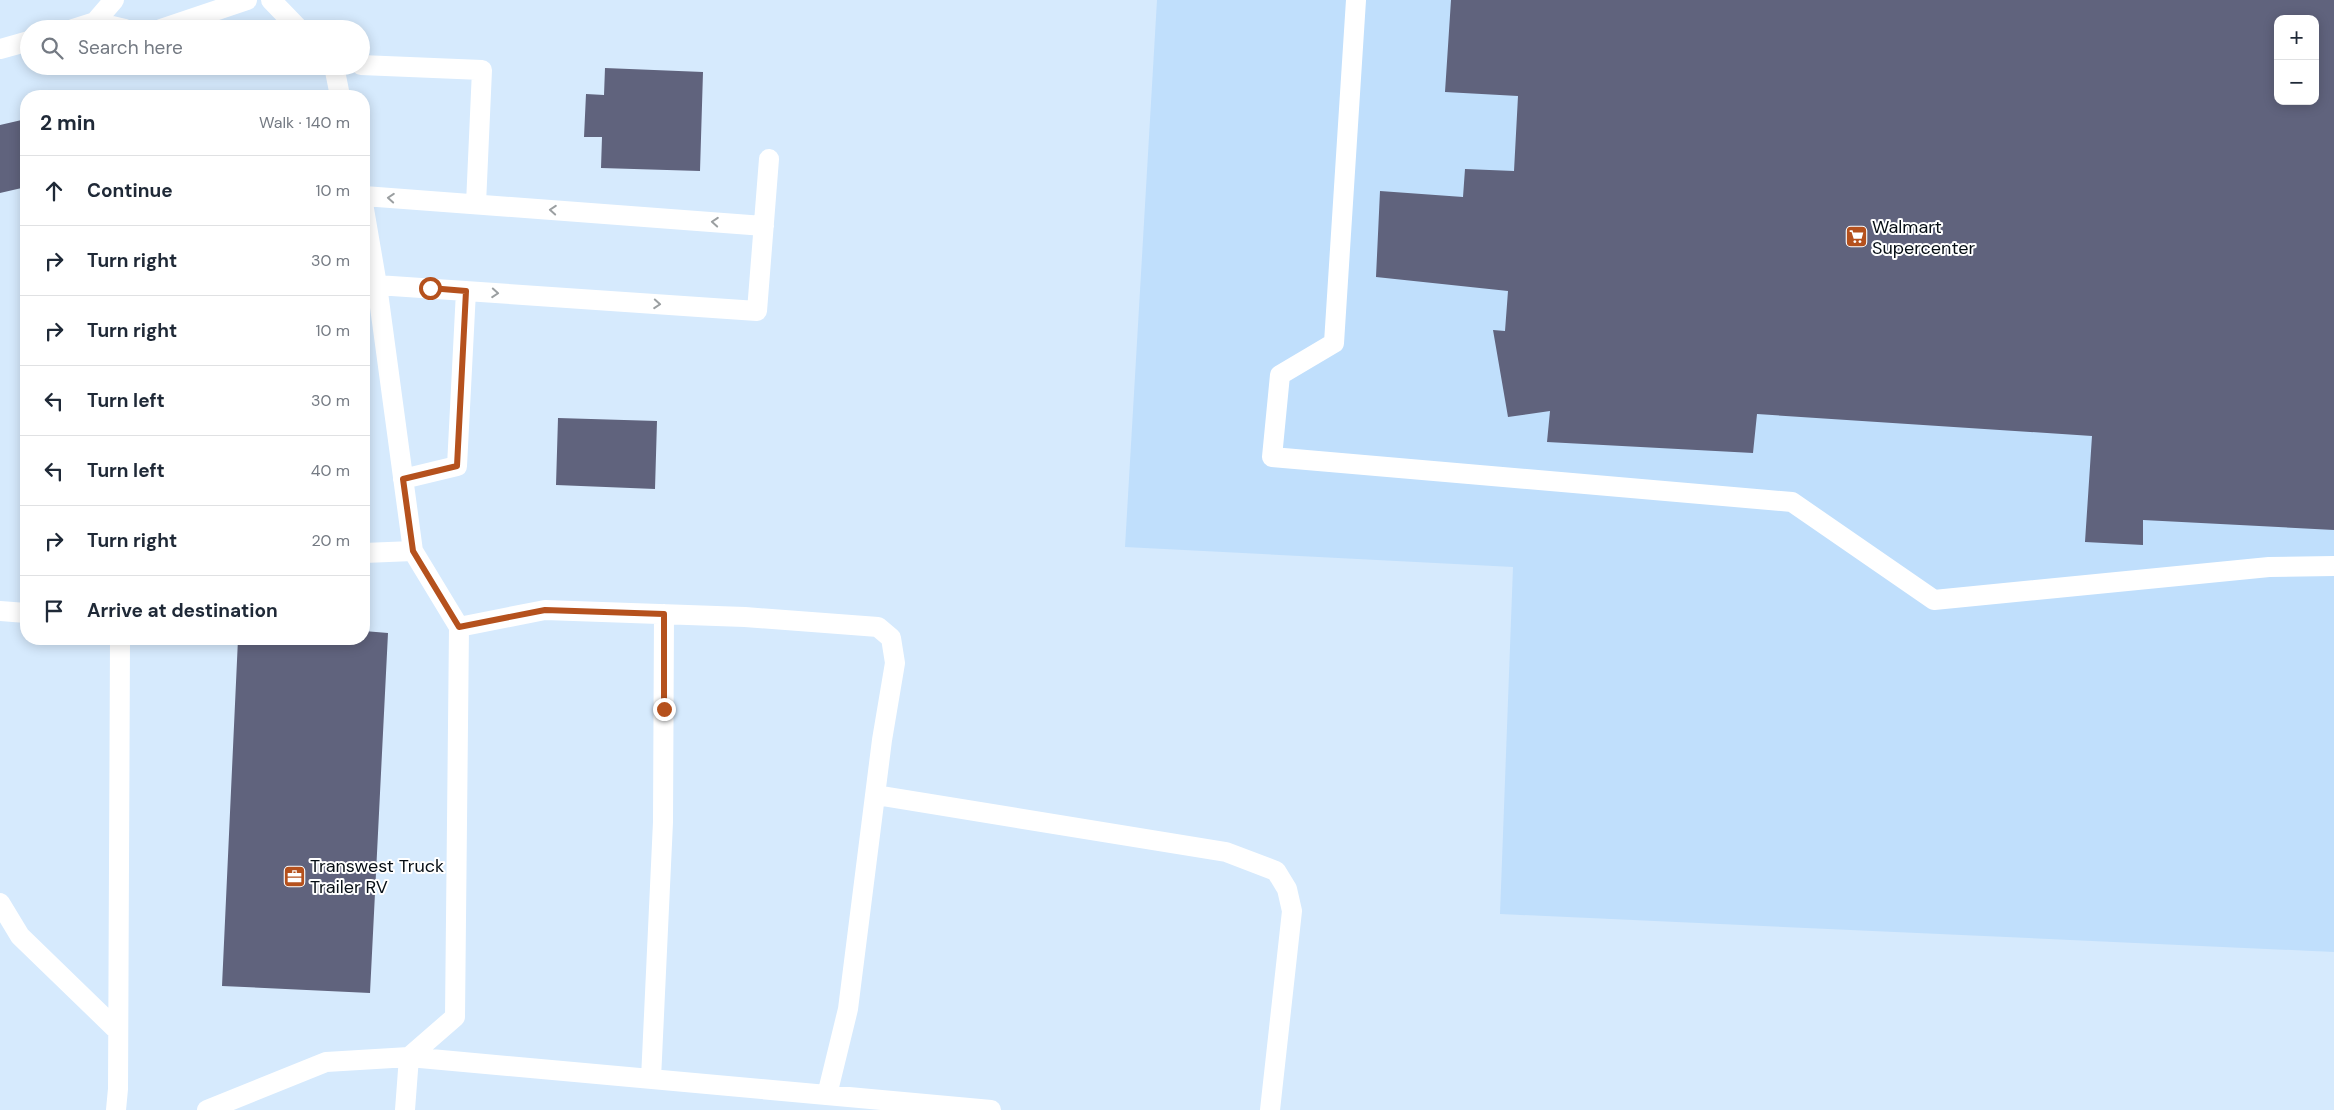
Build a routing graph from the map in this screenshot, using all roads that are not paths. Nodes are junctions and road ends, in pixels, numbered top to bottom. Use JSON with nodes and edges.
{"nodes":[{"id":1,"x":114,"y":0,"type":"edge"},
{"id":2,"x":247,"y":0,"type":"edge"},
{"id":3,"x":271,"y":0,"type":"edge"},
{"id":4,"x":1356,"y":0,"type":"edge"},
{"id":5,"x":97,"y":20,"type":"edge"},
{"id":6,"x":188,"y":20,"type":"edge"},
{"id":7,"x":290,"y":20,"type":"edge"},
{"id":8,"x":20,"y":43,"type":"edge"},
{"id":9,"x":0,"y":49,"type":"edge"},
{"id":10,"x":370,"y":65,"type":"edge"},
{"id":11,"x":336,"y":75,"type":"edge"},
{"id":12,"x":339,"y":90,"type":"edge"},
{"id":13,"x":769,"y":160,"type":"dead end"},
{"id":14,"x":370,"y":196,"type":"edge"},
{"id":15,"x":476,"y":204,"type":"junction"},
{"id":16,"x":764,"y":226,"type":"junction"},
{"id":17,"x":370,"y":244,"type":"edge"},
{"id":18,"x":377,"y":285,"type":"junction"},
{"id":19,"x":466,"y":291,"type":"junction"},
{"id":20,"x":403,"y":479,"type":"junction"},
{"id":21,"x":413,"y":551,"type":"junction"},
{"id":22,"x":370,"y":553,"type":"edge"},
{"id":23,"x":2334,"y":566,"type":"edge"},
{"id":24,"x":0,"y":611,"type":"edge"},
{"id":25,"x":20,"y":613,"type":"edge"},
{"id":26,"x":664,"y":614,"type":"junction"},
{"id":27,"x":459,"y":627,"type":"junction"},
{"id":28,"x":120,"y":645,"type":"edge"},
{"id":29,"x":876,"y":795,"type":"junction"},
{"id":30,"x":0,"y":903,"type":"edge"},
{"id":31,"x":118,"y":1031,"type":"junction"},
{"id":32,"x":409,"y":1056,"type":"junction"},
{"id":33,"x":651,"y":1079,"type":"junction"},
{"id":34,"x":827,"y":1095,"type":"junction"},
{"id":35,"x":116,"y":1110,"type":"edge"},
{"id":36,"x":207,"y":1110,"type":"edge"},
{"id":37,"x":405,"y":1110,"type":"edge"},
{"id":38,"x":991,"y":1110,"type":"edge"},
{"id":39,"x":1270,"y":1110,"type":"edge"}],
"edges":[{"from":1,"to":5,"type":"lane"},
{"from":2,"to":6,"type":"lane"},
{"from":3,"to":7,"type":"lane"},
{"from":4,"to":23,"type":"lane"},
{"from":8,"to":9,"type":"lane"},
{"from":10,"to":15,"type":"lane"},
{"from":11,"to":12,"type":"lane"},
{"from":13,"to":16,"type":"lane"},
{"from":15,"to":14,"type":"lane","one_way":true},
{"from":16,"to":15,"type":"lane","one_way":true},
{"from":19,"to":16,"type":"lane","one_way":true},
{"from":17,"to":18,"type":"lane"},
{"from":18,"to":19,"type":"lane"},
{"from":18,"to":20,"type":"lane"},
{"from":19,"to":20,"type":"lane"},
{"from":20,"to":21,"type":"lane"},
{"from":21,"to":22,"type":"lane"},
{"from":21,"to":27,"type":"lane"},
{"from":24,"to":25,"type":"lane"},
{"from":26,"to":27,"type":"lane"},
{"from":26,"to":29,"type":"lane"},
{"from":26,"to":33,"type":"lane"},
{"from":27,"to":32,"type":"lane"},
{"from":28,"to":31,"type":"lane"},
{"from":29,"to":34,"type":"lane"},
{"from":29,"to":39,"type":"lane"},
{"from":30,"to":31,"type":"lane"},
{"from":31,"to":35,"type":"lane"},
{"from":32,"to":33,"type":"lane"},
{"from":32,"to":36,"type":"lane"},
{"from":32,"to":37,"type":"lane"},
{"from":33,"to":34,"type":"lane"},
{"from":34,"to":38,"type":"lane"}]}
